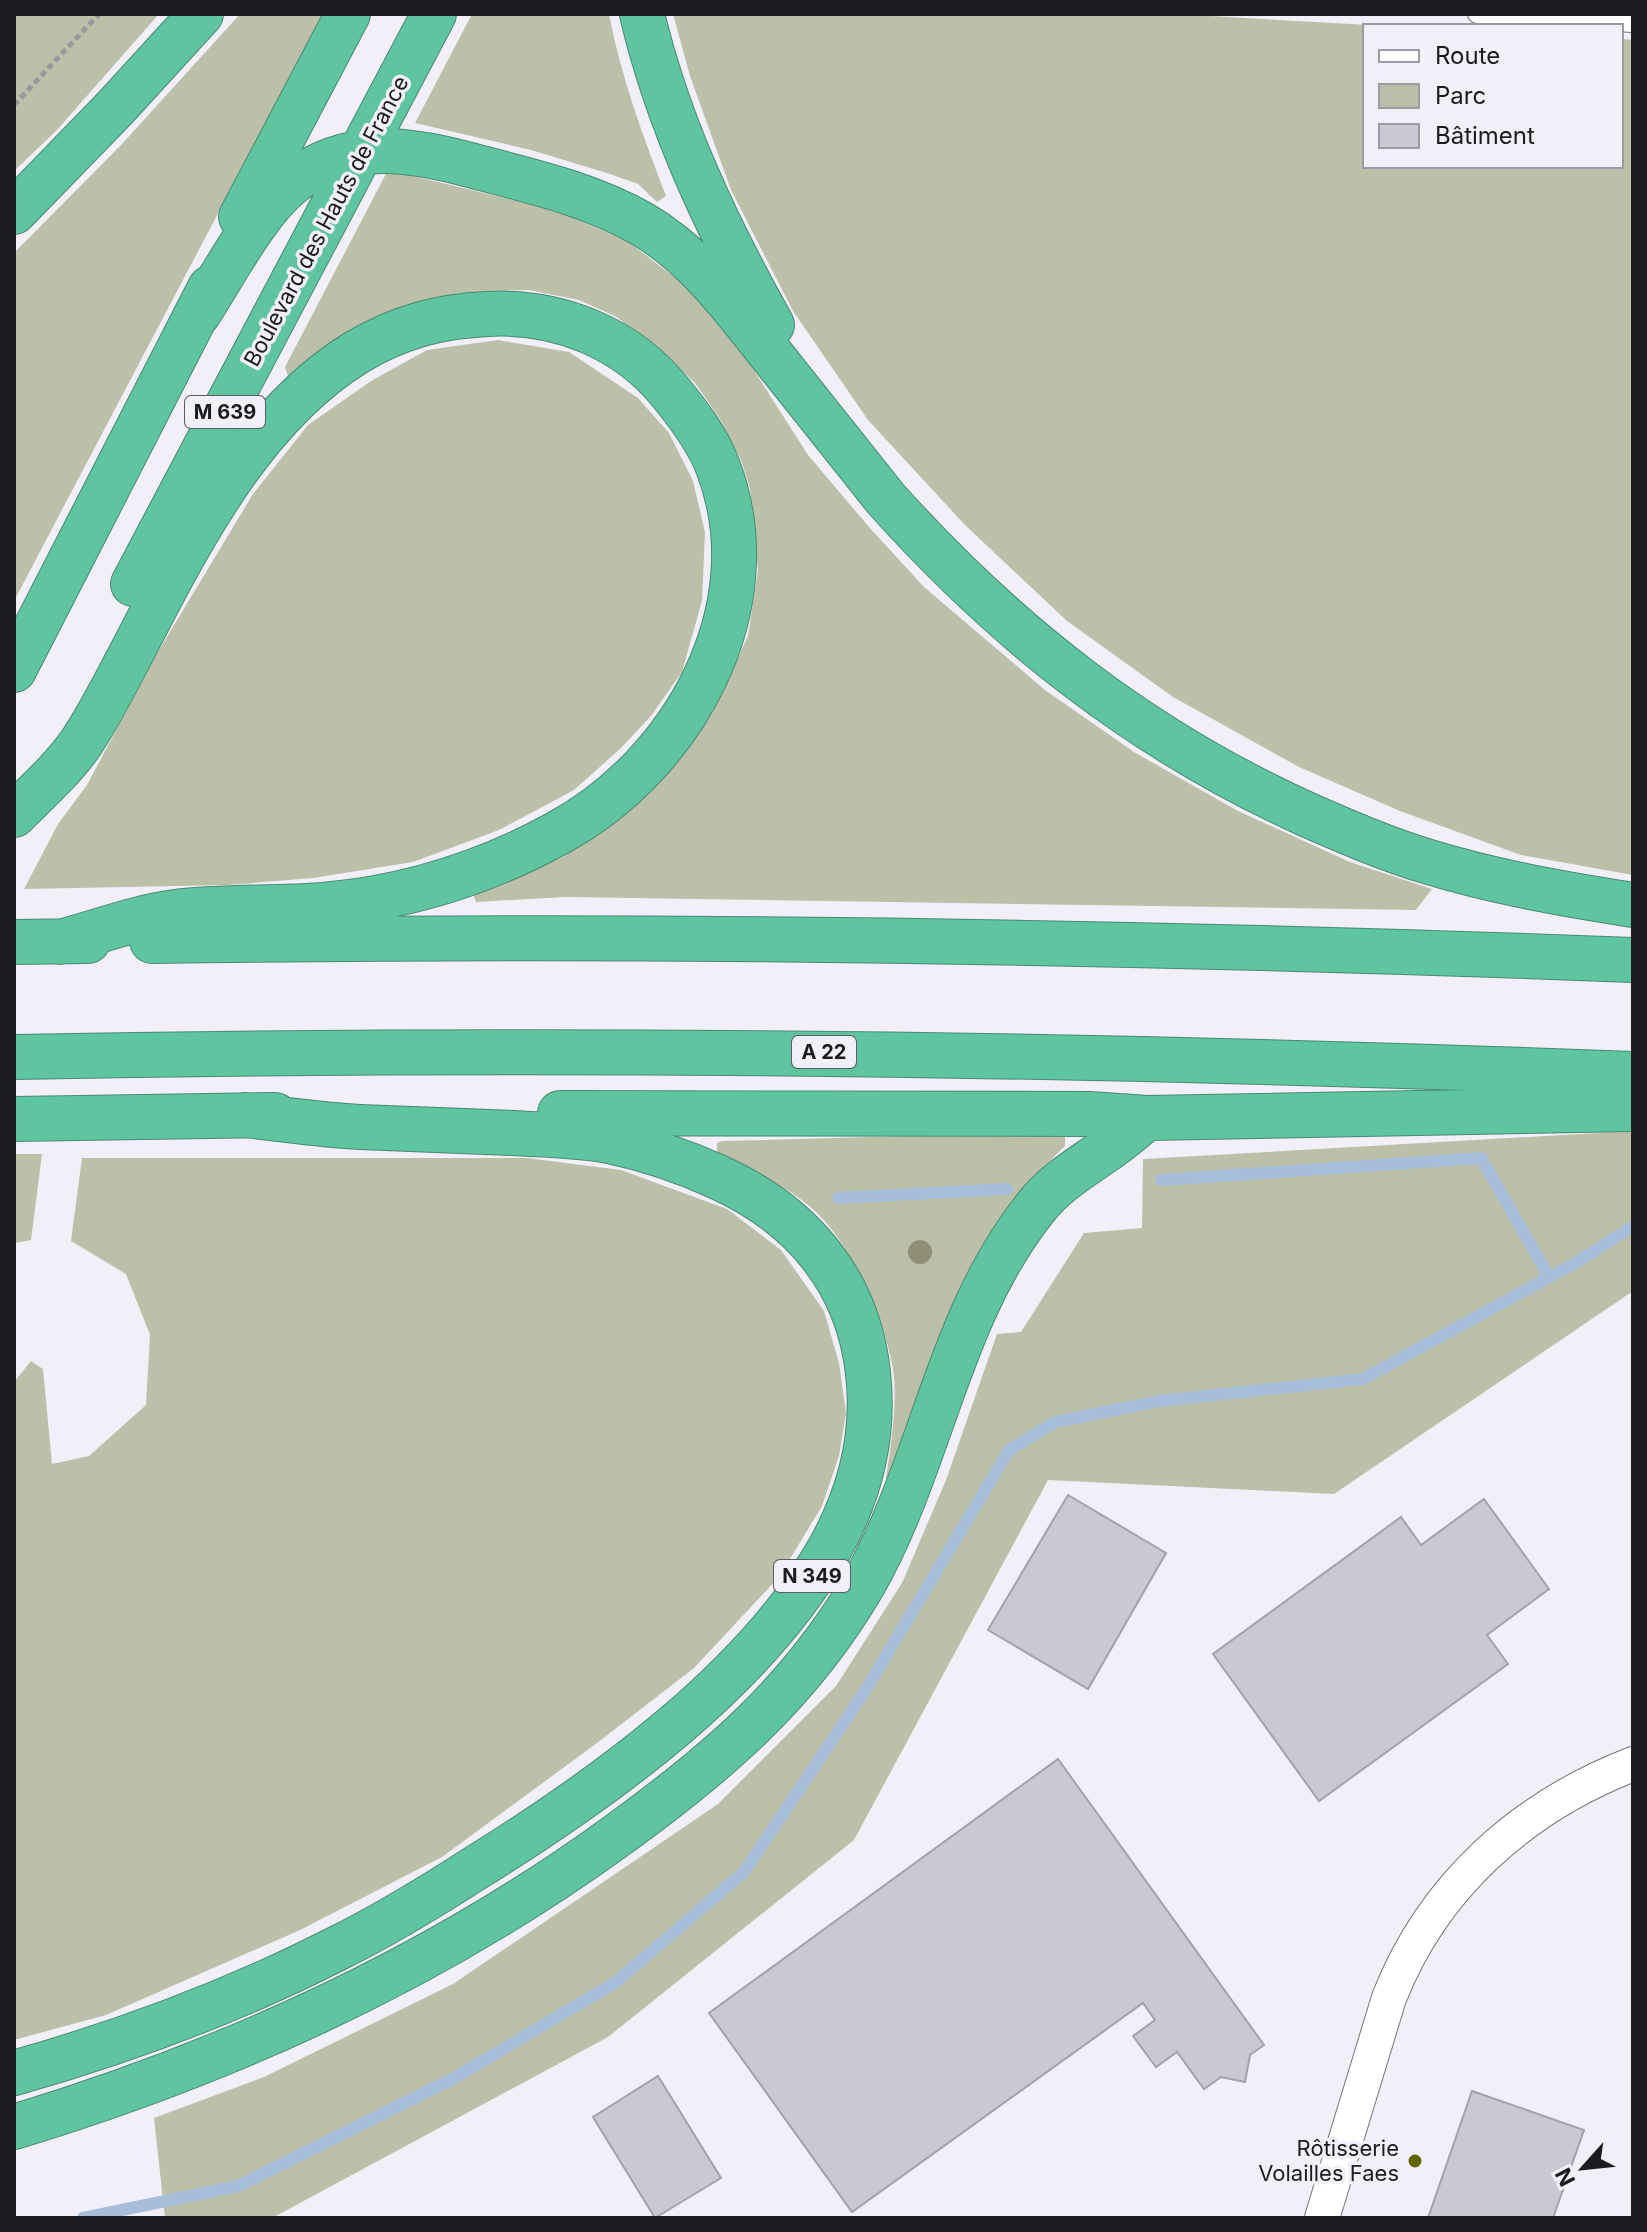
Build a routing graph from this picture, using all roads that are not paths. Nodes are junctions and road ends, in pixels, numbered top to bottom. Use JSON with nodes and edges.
{"nodes":[{"id":1,"x":201,"y":14,"type":"edge"},
{"id":2,"x":348,"y":14,"type":"edge"},
{"id":3,"x":434,"y":14,"type":"edge"},
{"id":4,"x":642,"y":14,"type":"edge"},
{"id":5,"x":1477,"y":14,"type":"edge"},
{"id":6,"x":1633,"y":23,"type":"edge"},
{"id":7,"x":363,"y":150,"type":"junction"},
{"id":8,"x":14,"y":212,"type":"edge"},
{"id":9,"x":198,"y":314,"type":"junction"},
{"id":10,"x":830,"y":428,"type":"junction"},
{"id":11,"x":14,"y":670,"type":"edge"},
{"id":12,"x":14,"y":809,"type":"edge"},
{"id":13,"x":14,"y":815,"type":"edge"},
{"id":14,"x":1633,"y":905,"type":"edge"},
{"id":15,"x":14,"y":942,"type":"edge"},
{"id":16,"x":60,"y":942,"type":"junction"},
{"id":17,"x":1633,"y":960,"type":"edge"},
{"id":18,"x":14,"y":1057,"type":"edge"},
{"id":19,"x":1633,"y":1074,"type":"edge"},
{"id":20,"x":1633,"y":1109,"type":"edge"},
{"id":21,"x":245,"y":1115,"type":"junction"},
{"id":22,"x":1147,"y":1118,"type":"junction"},
{"id":23,"x":14,"y":1119,"type":"edge"},
{"id":24,"x":1633,"y":1764,"type":"edge"},
{"id":25,"x":14,"y":2073,"type":"edge"},
{"id":26,"x":14,"y":2127,"type":"edge"},
{"id":27,"x":1322,"y":2218,"type":"edge"}],
"edges":[{"from":1,"to":8,"type":"highway"},
{"from":2,"to":9,"type":"highway","number":"M 639"},
{"from":3,"to":7,"type":"highway","name":"Boulevard des Hauts de France","number":"M 639"},
{"from":4,"to":10,"type":"highway"},
{"from":5,"to":6,"type":"lane"},
{"from":7,"to":9,"type":"highway"},
{"from":7,"to":10,"type":"highway"},
{"from":7,"to":12,"type":"highway","name":"Boulevard des Hauts de France","number":"M 639"},
{"from":9,"to":11,"type":"highway","number":"M 639"},
{"from":10,"to":14,"type":"highway"},
{"from":13,"to":16,"type":"highway"},
{"from":15,"to":16,"type":"highway"},
{"from":16,"to":17,"type":"highway"},
{"from":18,"to":19,"type":"highway","number":"A 22"},
{"from":20,"to":22,"type":"highway"},
{"from":21,"to":22,"type":"highway"},
{"from":21,"to":23,"type":"highway"},
{"from":21,"to":25,"type":"highway","number":"N 349"},
{"from":22,"to":26,"type":"highway"},
{"from":24,"to":27,"type":"street"}]}
